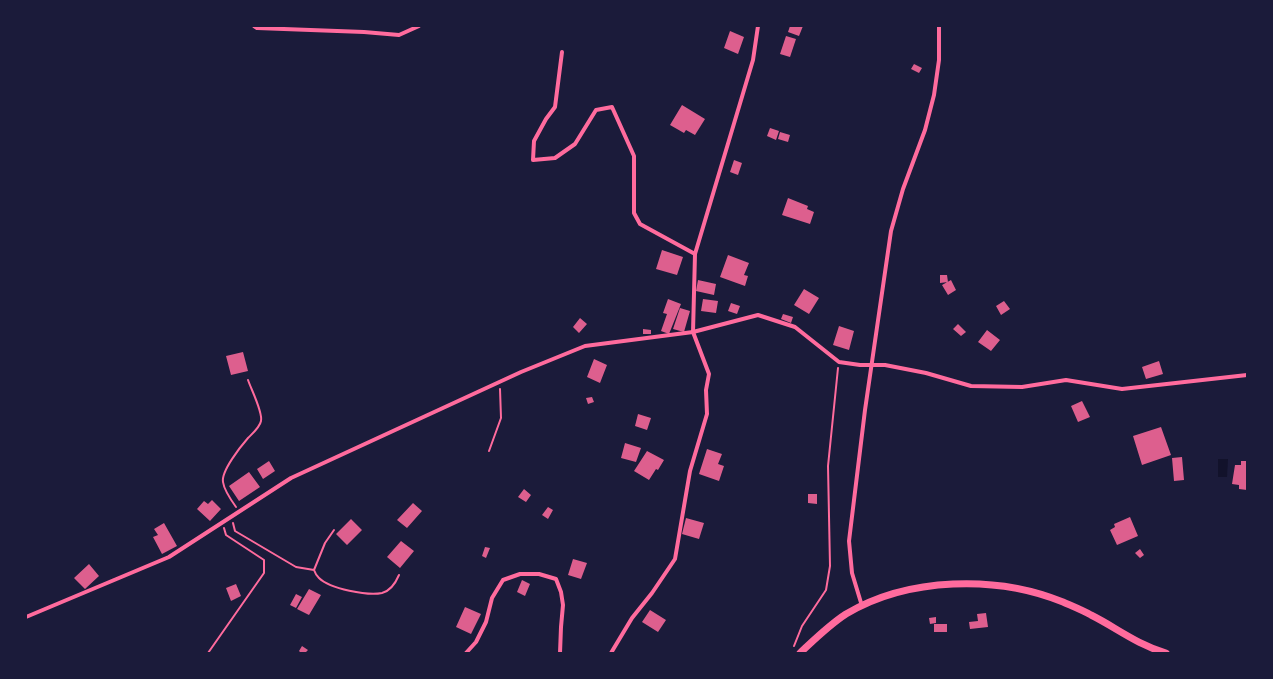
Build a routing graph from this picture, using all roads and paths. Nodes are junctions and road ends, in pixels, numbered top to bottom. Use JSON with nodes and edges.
{"nodes":[{"id":1,"x":254,"y":26,"type":"edge"},
{"id":2,"x":419,"y":26,"type":"edge"},
{"id":3,"x":758,"y":26,"type":"edge"},
{"id":4,"x":939,"y":26,"type":"edge"},
{"id":5,"x":562,"y":52,"type":"dead end"},
{"id":6,"x":696,"y":254,"type":"junction"},
{"id":7,"x":693,"y":332,"type":"junction"},
{"id":8,"x":839,"y":362,"type":"junction"},
{"id":9,"x":872,"y":365,"type":"junction"},
{"id":10,"x":1247,"y":375,"type":"edge"},
{"id":11,"x":248,"y":380,"type":"dead end"},
{"id":12,"x":500,"y":381,"type":"junction"},
{"id":13,"x":489,"y":451,"type":"dead end"},
{"id":14,"x":240,"y":513,"type":"junction"},
{"id":15,"x":231,"y":518,"type":"junction"},
{"id":16,"x":223,"y":523,"type":"junction"},
{"id":17,"x":334,"y":530,"type":"dead end"},
{"id":18,"x":314,"y":570,"type":"junction"},
{"id":19,"x":399,"y":575,"type":"dead end"},
{"id":20,"x":862,"y":606,"type":"junction"},
{"id":21,"x":26,"y":617,"type":"edge"},
{"id":22,"x":794,"y":646,"type":"dead end"},
{"id":23,"x":208,"y":653,"type":"edge"},
{"id":24,"x":466,"y":653,"type":"edge"},
{"id":25,"x":560,"y":653,"type":"edge"},
{"id":26,"x":611,"y":653,"type":"edge"},
{"id":27,"x":800,"y":653,"type":"edge"},
{"id":28,"x":1166,"y":653,"type":"edge"}],
"edges":[{"from":1,"to":2,"type":"street"},
{"from":3,"to":6,"type":"street"},
{"from":4,"to":9,"type":"street"},
{"from":5,"to":6,"type":"street"},
{"from":6,"to":7,"type":"street"},
{"from":7,"to":8,"type":"street"},
{"from":7,"to":12,"type":"street"},
{"from":7,"to":26,"type":"street"},
{"from":8,"to":9,"type":"street"},
{"from":8,"to":22,"type":"path"},
{"from":9,"to":10,"type":"street"},
{"from":9,"to":20,"type":"street"},
{"from":11,"to":14,"type":"path"},
{"from":12,"to":13,"type":"path"},
{"from":12,"to":14,"type":"street"},
{"from":14,"to":15,"type":"street"},
{"from":15,"to":16,"type":"street"},
{"from":15,"to":18,"type":"path"},
{"from":16,"to":21,"type":"street"},
{"from":16,"to":23,"type":"path"},
{"from":17,"to":18,"type":"path"},
{"from":18,"to":19,"type":"path"},
{"from":20,"to":27,"type":"street"},
{"from":20,"to":28,"type":"street"},
{"from":24,"to":25,"type":"street"}]}
